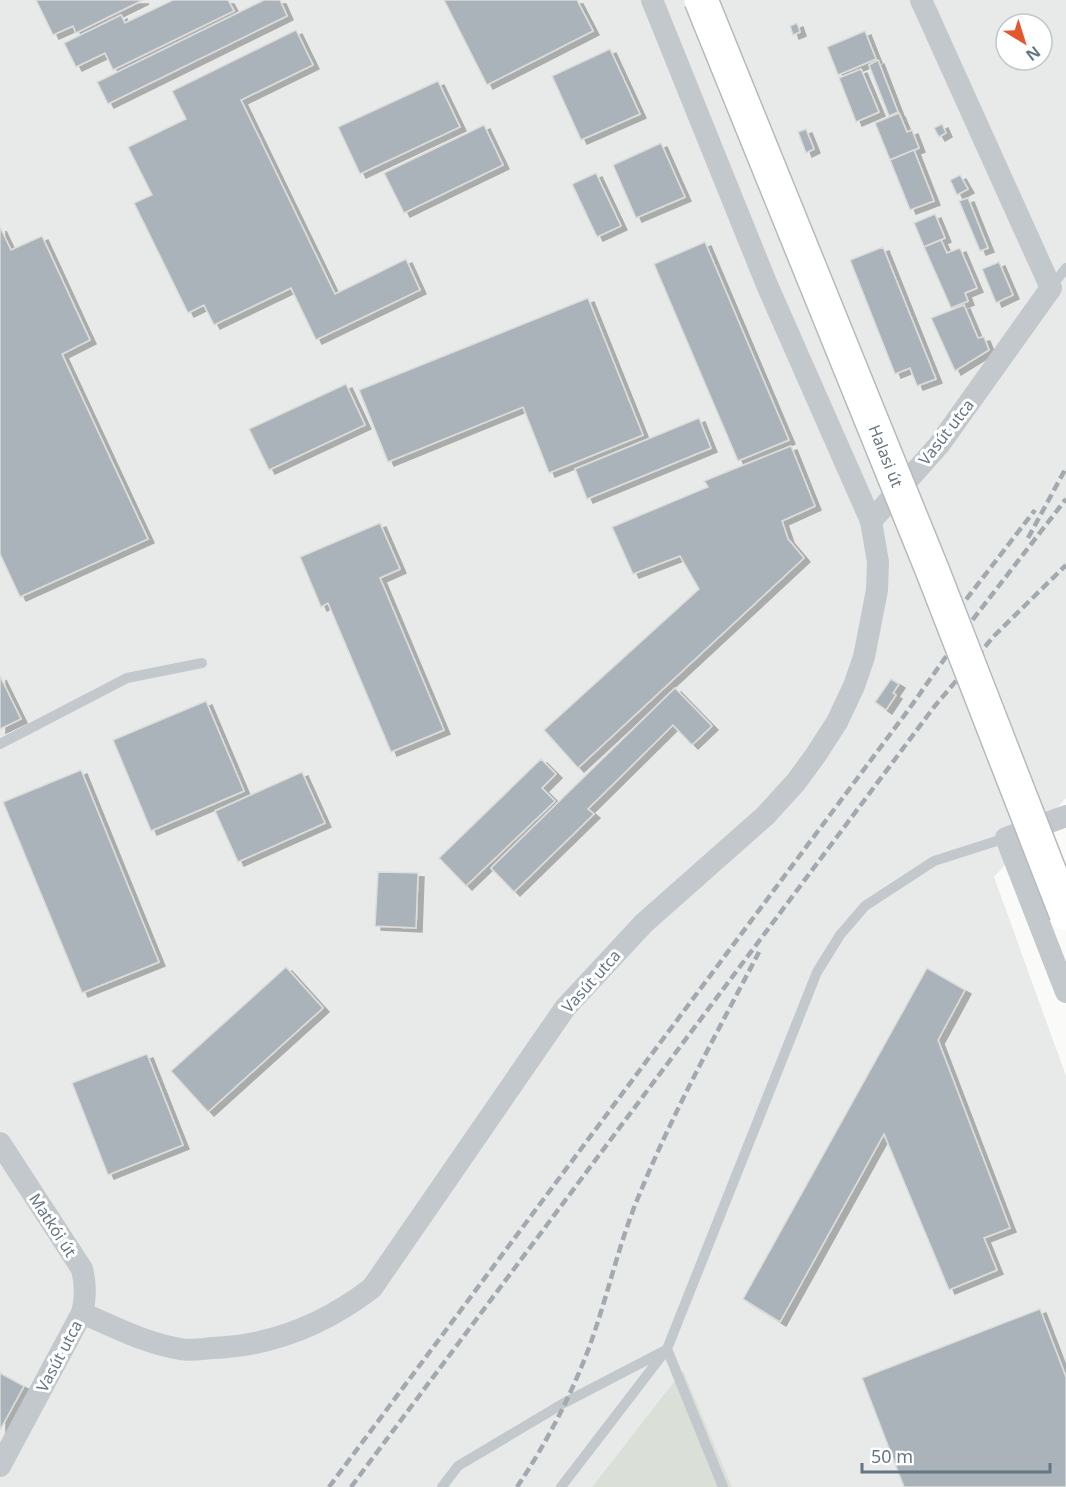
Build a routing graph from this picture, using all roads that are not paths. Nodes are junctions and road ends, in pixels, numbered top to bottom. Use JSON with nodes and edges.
{"nodes":[{"id":1,"x":652,"y":0,"type":"edge"},
{"id":2,"x":701,"y":0,"type":"edge"},
{"id":3,"x":921,"y":0,"type":"edge"},
{"id":4,"x":1066,"y":268,"type":"edge"},
{"id":5,"x":1051,"y":288,"type":"junction"},
{"id":6,"x":871,"y":521,"type":"junction"},
{"id":7,"x":202,"y":663,"type":"dead end"},
{"id":8,"x":0,"y":744,"type":"edge"},
{"id":9,"x":1066,"y":816,"type":"edge"},
{"id":10,"x":1006,"y":838,"type":"junction"},
{"id":11,"x":1066,"y":914,"type":"edge"},
{"id":12,"x":1066,"y":992,"type":"edge"},
{"id":13,"x":0,"y":1143,"type":"edge"},
{"id":14,"x":82,"y":1313,"type":"junction"},
{"id":15,"x":667,"y":1349,"type":"junction"},
{"id":16,"x":0,"y":1466,"type":"edge"},
{"id":17,"x":442,"y":1487,"type":"edge"},
{"id":18,"x":561,"y":1487,"type":"edge"},
{"id":19,"x":723,"y":1487,"type":"edge"}],
"edges":[{"from":1,"to":6,"type":"street"},
{"from":2,"to":11,"type":"main road","name":"Halasi út","bridge":true},
{"from":3,"to":5,"type":"street"},
{"from":4,"to":5,"type":"lane"},
{"from":5,"to":6,"type":"street","name":"Vasút utca"},
{"from":6,"to":14,"type":"street","name":"Vasút utca"},
{"from":7,"to":8,"type":"lane"},
{"from":9,"to":10,"type":"street"},
{"from":10,"to":12,"type":"street"},
{"from":10,"to":15,"type":"lane"},
{"from":13,"to":14,"type":"street","name":"Matkói út"},
{"from":14,"to":16,"type":"street","name":"Vasút utca"},
{"from":15,"to":17,"type":"lane"},
{"from":15,"to":18,"type":"lane"},
{"from":15,"to":19,"type":"lane"}]}
